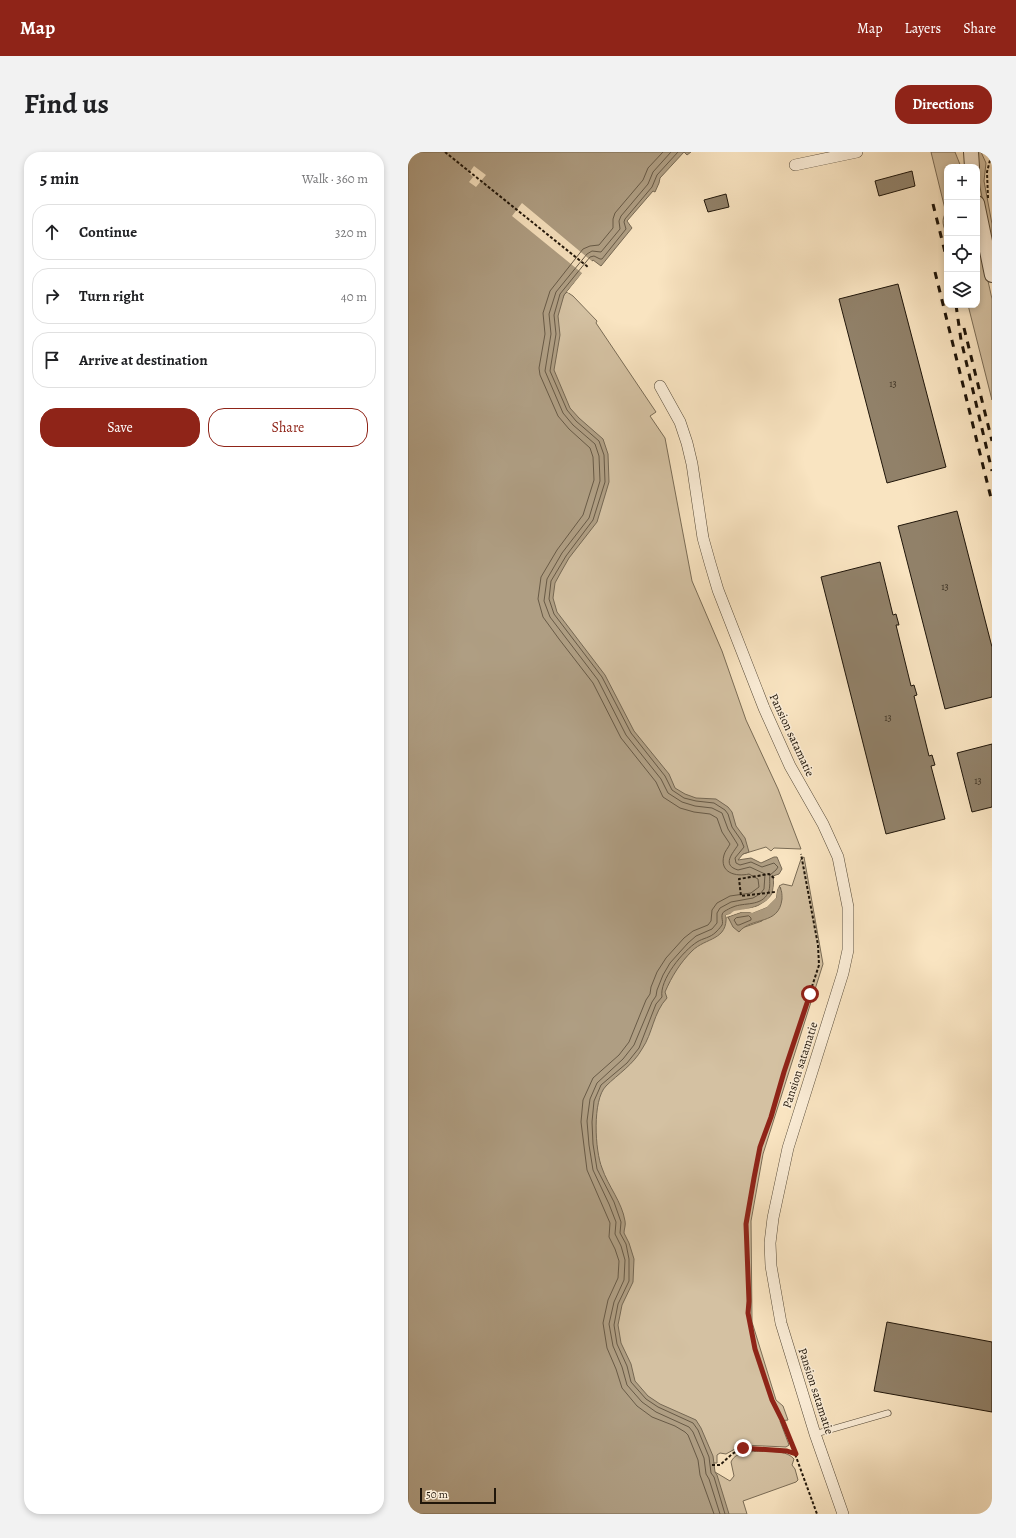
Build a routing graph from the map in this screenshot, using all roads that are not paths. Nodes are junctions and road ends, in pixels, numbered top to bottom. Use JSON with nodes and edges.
{"nodes":[{"id":1,"x":857,"y":152,"type":"edge"},
{"id":2,"x":971,"y":152,"type":"edge"},
{"id":3,"x":972,"y":164,"type":"edge"},
{"id":4,"x":795,"y":165,"type":"dead end"},
{"id":5,"x":984,"y":204,"type":"edge"},
{"id":6,"x":992,"y":276,"type":"edge"},
{"id":7,"x":660,"y":386,"type":"dead end"},
{"id":8,"x":888,"y":1413,"type":"dead end"},
{"id":9,"x":816,"y":1434,"type":"junction"},
{"id":10,"x":843,"y":1514,"type":"edge"}],
"edges":[{"from":1,"to":4,"type":"street"},
{"from":2,"to":3,"type":"street"},
{"from":5,"to":6,"type":"street"},
{"from":7,"to":9,"type":"street","name":"Pansion satamatie"},
{"from":8,"to":9,"type":"lane"},
{"from":9,"to":10,"type":"street","name":"Pansion satamatie"}]}
